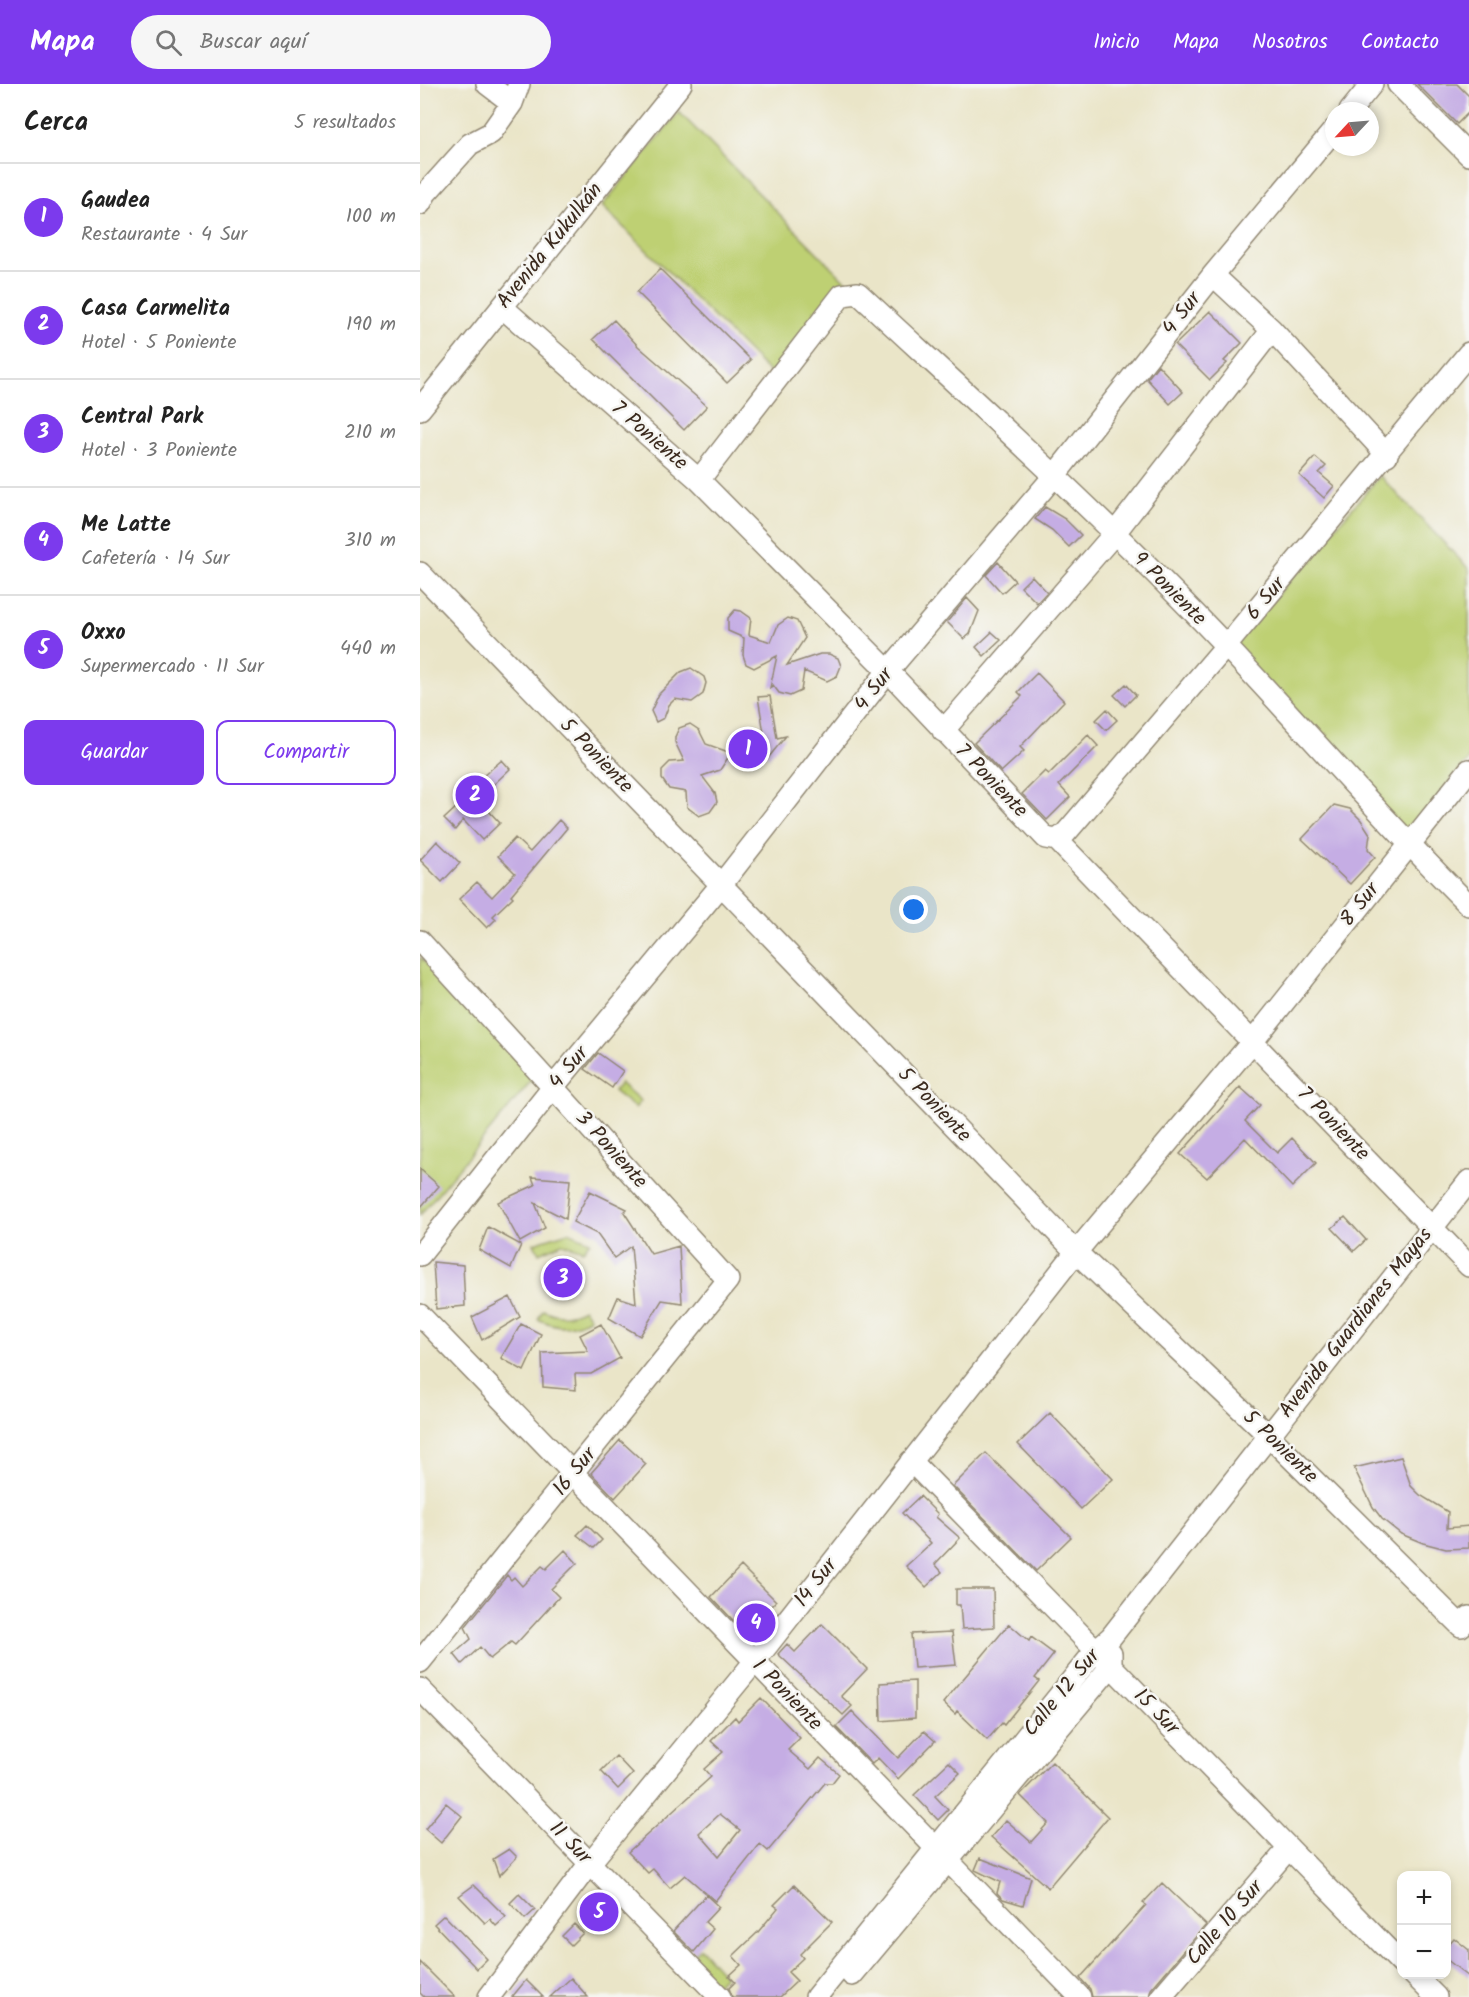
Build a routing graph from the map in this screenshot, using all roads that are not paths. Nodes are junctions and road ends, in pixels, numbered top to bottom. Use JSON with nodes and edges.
{"nodes":[{"id":1,"x":487,"y":84,"type":"edge"},
{"id":2,"x":681,"y":84,"type":"edge"},
{"id":3,"x":1372,"y":84,"type":"edge"},
{"id":4,"x":1398,"y":84,"type":"edge"},
{"id":5,"x":515,"y":93,"type":"edge"},
{"id":6,"x":1357,"y":102,"type":"edge"},
{"id":7,"x":1325,"y":141,"type":"edge"},
{"id":8,"x":1469,"y":155,"type":"edge"},
{"id":9,"x":420,"y":204,"type":"edge"},
{"id":10,"x":1213,"y":275,"type":"junction"},
{"id":11,"x":502,"y":307,"type":"junction"},
{"id":12,"x":1272,"y":330,"type":"junction"},
{"id":13,"x":1469,"y":353,"type":"edge"},
{"id":14,"x":420,"y":409,"type":"edge"},
{"id":15,"x":1387,"y":455,"type":"junction"},
{"id":16,"x":1055,"y":474,"type":"junction"},
{"id":17,"x":699,"y":480,"type":"junction"},
{"id":18,"x":1113,"y":534,"type":"junction"},
{"id":19,"x":420,"y":573,"type":"edge"},
{"id":20,"x":1226,"y":646,"type":"junction"},
{"id":21,"x":888,"y":671,"type":"junction"},
{"id":22,"x":943,"y":731,"type":"junction"},
{"id":23,"x":1469,"y":770,"type":"edge"},
{"id":24,"x":1057,"y":840,"type":"junction"},
{"id":25,"x":1407,"y":844,"type":"junction"},
{"id":26,"x":721,"y":885,"type":"junction"},
{"id":27,"x":1469,"y":905,"type":"edge"},
{"id":28,"x":420,"y":941,"type":"edge"},
{"id":29,"x":1252,"y":1041,"type":"junction"},
{"id":30,"x":554,"y":1086,"type":"junction"},
{"id":31,"x":1469,"y":1180,"type":"edge"},
{"id":32,"x":1431,"y":1227,"type":"junction"},
{"id":33,"x":1076,"y":1252,"type":"junction"},
{"id":34,"x":420,"y":1255,"type":"edge"},
{"id":35,"x":1469,"y":1266,"type":"edge"},
{"id":36,"x":728,"y":1280,"type":"joint"},
{"id":37,"x":420,"y":1315,"type":"edge"},
{"id":38,"x":1268,"y":1435,"type":"junction"},
{"id":39,"x":911,"y":1461,"type":"junction"},
{"id":40,"x":573,"y":1473,"type":"junction"},
{"id":41,"x":1465,"y":1621,"type":"edge"},
{"id":42,"x":1104,"y":1644,"type":"junction"},
{"id":43,"x":755,"y":1661,"type":"junction"},
{"id":44,"x":420,"y":1662,"type":"edge"},
{"id":45,"x":1111,"y":1666,"type":"junction"},
{"id":46,"x":420,"y":1689,"type":"edge"},
{"id":47,"x":992,"y":1792,"type":"junction"},
{"id":48,"x":1289,"y":1848,"type":"junction"},
{"id":49,"x":941,"y":1854,"type":"junction"},
{"id":50,"x":590,"y":1863,"type":"junction"},
{"id":51,"x":1397,"y":1960,"type":"edge"},
{"id":52,"x":1418,"y":1979,"type":"edge"},
{"id":53,"x":489,"y":1997,"type":"edge"},
{"id":54,"x":720,"y":1997,"type":"edge"},
{"id":55,"x":816,"y":1997,"type":"edge"},
{"id":56,"x":833,"y":1997,"type":"edge"},
{"id":57,"x":1080,"y":1997,"type":"edge"},
{"id":58,"x":1161,"y":1997,"type":"edge"},
{"id":59,"x":1436,"y":1997,"type":"edge"}],
"edges":[{"from":1,"to":5,"type":"street"},
{"from":2,"to":11,"type":"street","name":"Avenida Kukulkán"},
{"from":3,"to":6,"type":"street"},
{"from":4,"to":8,"type":"street"},
{"from":5,"to":9,"type":"street"},
{"from":7,"to":10,"type":"street","name":"4 Sur"},
{"from":10,"to":12,"type":"street"},
{"from":10,"to":16,"type":"street","name":"4 Sur"},
{"from":11,"to":14,"type":"street","name":"Avenida Kukulkán"},
{"from":11,"to":17,"type":"street","name":"7 Poniente"},
{"from":12,"to":15,"type":"street"},
{"from":12,"to":18,"type":"street"},
{"from":13,"to":15,"type":"street","name":"6 Sur"},
{"from":15,"to":20,"type":"street","name":"6 Sur"},
{"from":16,"to":17,"type":"street","name":"9 Poniente"},
{"from":16,"to":18,"type":"street","name":"9 Poniente"},
{"from":16,"to":21,"type":"street","name":"4 Sur"},
{"from":17,"to":21,"type":"street","name":"7 Poniente"},
{"from":18,"to":20,"type":"street","name":"9 Poniente"},
{"from":18,"to":22,"type":"street"},
{"from":19,"to":26,"type":"street","name":"5 Poniente"},
{"from":20,"to":24,"type":"street","name":"6 Sur"},
{"from":20,"to":25,"type":"street","name":"9 Poniente"},
{"from":21,"to":22,"type":"street","name":"7 Poniente"},
{"from":21,"to":26,"type":"street","name":"4 Sur"},
{"from":22,"to":24,"type":"street","name":"7 Poniente"},
{"from":23,"to":25,"type":"street","name":"8 Sur"},
{"from":24,"to":29,"type":"street","name":"7 Poniente"},
{"from":25,"to":27,"type":"street","name":"9 Poniente"},
{"from":25,"to":29,"type":"street","name":"8 Sur"},
{"from":26,"to":30,"type":"street","name":"4 Sur"},
{"from":26,"to":33,"type":"street","name":"5 Poniente"},
{"from":28,"to":30,"type":"street","name":"3 Poniente"},
{"from":29,"to":32,"type":"street","name":"7 Poniente"},
{"from":29,"to":33,"type":"street","name":"8 Sur"},
{"from":30,"to":34,"type":"street","name":"4 Sur"},
{"from":30,"to":36,"type":"street","name":"3 Poniente"},
{"from":31,"to":32,"type":"street","name":"Avenida Guardianes Mayas"},
{"from":32,"to":35,"type":"street","name":"7 Poniente"},
{"from":32,"to":38,"type":"street","name":"Avenida Guardianes Mayas"},
{"from":33,"to":38,"type":"street","name":"5 Poniente"},
{"from":33,"to":39,"type":"street","name":"14 Sur"},
{"from":36,"to":40,"type":"street","name":"16 Sur"},
{"from":37,"to":40,"type":"street","name":"1 Poniente"},
{"from":38,"to":41,"type":"street","name":"5 Poniente"},
{"from":38,"to":42,"type":"street","name":"Avenida Guardianes Mayas"},
{"from":39,"to":42,"type":"street","name":"15 Sur"},
{"from":39,"to":43,"type":"street","name":"14 Sur"},
{"from":40,"to":43,"type":"street","name":"1 Poniente"},
{"from":40,"to":44,"type":"street","name":"16 Sur"},
{"from":42,"to":45,"type":"street","name":"15 Sur"},
{"from":42,"to":47,"type":"street","name":"Calle 12 Sur"},
{"from":43,"to":49,"type":"street","name":"1 Poniente"},
{"from":43,"to":50,"type":"street","name":"14 Sur"},
{"from":45,"to":47,"type":"street","name":"Calle 12 Sur"},
{"from":45,"to":48,"type":"street","name":"15 Sur"},
{"from":46,"to":50,"type":"street","name":"11 Sur"},
{"from":47,"to":49,"type":"street","name":"Calle 12 Sur"},
{"from":48,"to":51,"type":"street","name":"15 Sur"},
{"from":48,"to":58,"type":"street","name":"Calle 10 Sur"},
{"from":49,"to":55,"type":"street","name":"Calle 12 Sur"},
{"from":49,"to":56,"type":"street","name":"Calle 12 Sur"},
{"from":49,"to":57,"type":"street","name":"1 Poniente"},
{"from":50,"to":53,"type":"street","name":"14 Sur"},
{"from":50,"to":54,"type":"street","name":"11 Sur"},
{"from":52,"to":59,"type":"street"}]}
